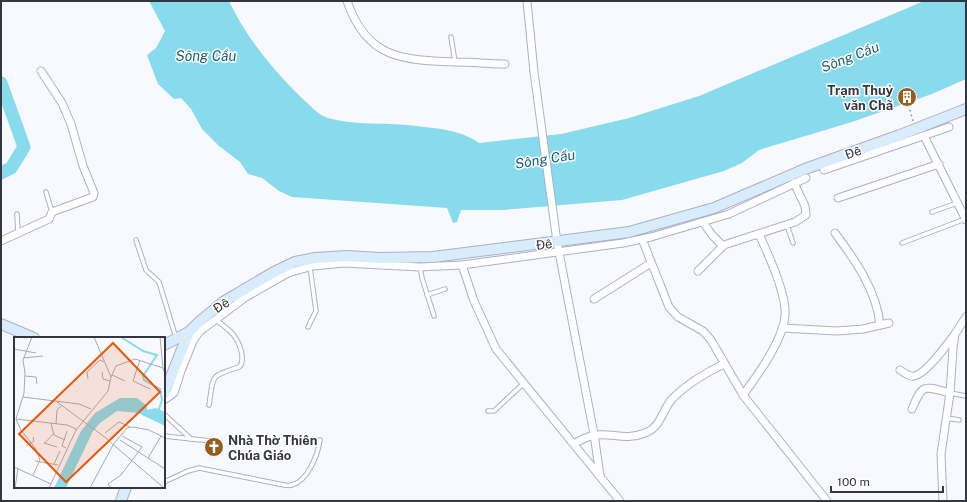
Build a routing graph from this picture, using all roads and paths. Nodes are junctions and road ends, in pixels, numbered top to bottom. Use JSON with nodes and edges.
{"nodes":[{"id":1,"x":347,"y":1,"type":"edge"},
{"id":2,"x":528,"y":1,"type":"edge"},
{"id":3,"x":451,"y":38,"type":"dead end"},
{"id":4,"x":455,"y":62,"type":"junction"},
{"id":5,"x":505,"y":64,"type":"dead end"},
{"id":6,"x":41,"y":71,"type":"dead end"},
{"id":7,"x":907,"y":100,"type":"dead end"},
{"id":8,"x":966,"y":109,"type":"edge"},
{"id":9,"x":914,"y":122,"type":"dead end"},
{"id":10,"x":950,"y":127,"type":"dead end"},
{"id":11,"x":924,"y":136,"type":"junction"},
{"id":12,"x":939,"y":164,"type":"junction"},
{"id":13,"x":824,"y":170,"type":"dead end"},
{"id":14,"x":806,"y":178,"type":"dead end"},
{"id":15,"x":794,"y":183,"type":"junction"},
{"id":16,"x":46,"y":192,"type":"dead end"},
{"id":17,"x":838,"y":198,"type":"dead end"},
{"id":18,"x":957,"y":203,"type":"junction"},
{"id":19,"x":52,"y":212,"type":"junction"},
{"id":20,"x":932,"y":212,"type":"dead end"},
{"id":21,"x":17,"y":214,"type":"dead end"},
{"id":22,"x":966,"y":220,"type":"edge"},
{"id":23,"x":703,"y":222,"type":"junction"},
{"id":24,"x":787,"y":225,"type":"junction"},
{"id":25,"x":18,"y":233,"type":"junction"},
{"id":26,"x":836,"y":233,"type":"dead end"},
{"id":27,"x":759,"y":234,"type":"junction"},
{"id":28,"x":642,"y":239,"type":"junction"},
{"id":29,"x":136,"y":240,"type":"dead end"},
{"id":30,"x":1,"y":241,"type":"edge"},
{"id":31,"x":793,"y":243,"type":"dead end"},
{"id":32,"x":902,"y":243,"type":"dead end"},
{"id":33,"x":723,"y":246,"type":"junction"},
{"id":34,"x":558,"y":247,"type":"junction"},
{"id":35,"x":651,"y":263,"type":"junction"},
{"id":36,"x":462,"y":265,"type":"junction"},
{"id":37,"x":310,"y":266,"type":"junction"},
{"id":38,"x":420,"y":267,"type":"junction"},
{"id":39,"x":698,"y":271,"type":"dead end"},
{"id":40,"x":445,"y":289,"type":"dead end"},
{"id":41,"x":427,"y":295,"type":"junction"},
{"id":42,"x":594,"y":299,"type":"dead end"},
{"id":43,"x":434,"y":316,"type":"dead end"},
{"id":44,"x":966,"y":317,"type":"edge"},
{"id":45,"x":214,"y":319,"type":"junction"},
{"id":46,"x":889,"y":323,"type":"dead end"},
{"id":47,"x":1,"y":324,"type":"edge"},
{"id":48,"x":880,"y":325,"type":"junction"},
{"id":49,"x":308,"y":327,"type":"dead end"},
{"id":50,"x":782,"y":328,"type":"junction"},
{"id":51,"x":189,"y":332,"type":"junction"},
{"id":52,"x":956,"y":334,"type":"junction"},
{"id":53,"x":32,"y":337,"type":"edge"},
{"id":54,"x":176,"y":339,"type":"junction"},
{"id":55,"x":165,"y":344,"type":"edge"},
{"id":56,"x":724,"y":364,"type":"junction"},
{"id":57,"x":900,"y":370,"type":"dead end"},
{"id":58,"x":523,"y":384,"type":"junction"},
{"id":59,"x":165,"y":392,"type":"edge"},
{"id":60,"x":950,"y":393,"type":"junction"},
{"id":61,"x":743,"y":395,"type":"junction"},
{"id":62,"x":966,"y":396,"type":"edge"},
{"id":63,"x":165,"y":400,"type":"edge"},
{"id":64,"x":209,"y":405,"type":"dead end"},
{"id":65,"x":912,"y":409,"type":"dead end"},
{"id":66,"x":488,"y":410,"type":"dead end"},
{"id":67,"x":165,"y":415,"type":"edge"},
{"id":68,"x":945,"y":418,"type":"junction"},
{"id":69,"x":959,"y":420,"type":"dead end"},
{"id":70,"x":594,"y":434,"type":"junction"},
{"id":71,"x":165,"y":436,"type":"edge"},
{"id":72,"x":191,"y":439,"type":"junction"},
{"id":73,"x":320,"y":440,"type":"dead end"},
{"id":74,"x":211,"y":441,"type":"dead end"},
{"id":75,"x":574,"y":444,"type":"junction"},
{"id":76,"x":600,"y":476,"type":"junction"},
{"id":77,"x":165,"y":482,"type":"edge"},
{"id":78,"x":126,"y":488,"type":"edge"},
{"id":79,"x":121,"y":501,"type":"edge"},
{"id":80,"x":620,"y":501,"type":"edge"},
{"id":81,"x":827,"y":501,"type":"edge"},
{"id":82,"x":942,"y":501,"type":"edge"}],
"edges":[{"from":1,"to":4,"type":"street"},
{"from":2,"to":34,"type":"street"},
{"from":3,"to":4,"type":"lane"},
{"from":4,"to":5,"type":"street"},
{"from":6,"to":19,"type":"street"},
{"from":7,"to":9,"type":"path"},
{"from":8,"to":34,"type":"main road","name":"Đê"},
{"from":10,"to":11,"type":"street"},
{"from":11,"to":12,"type":"street"},
{"from":11,"to":13,"type":"street"},
{"from":12,"to":17,"type":"street"},
{"from":12,"to":18,"type":"street"},
{"from":14,"to":15,"type":"street"},
{"from":15,"to":23,"type":"street"},
{"from":15,"to":24,"type":"street"},
{"from":16,"to":19,"type":"lane"},
{"from":18,"to":20,"type":"lane"},
{"from":18,"to":22,"type":"street"},
{"from":19,"to":25,"type":"street"},
{"from":21,"to":25,"type":"lane"},
{"from":22,"to":32,"type":"lane"},
{"from":23,"to":28,"type":"street"},
{"from":23,"to":33,"type":"street"},
{"from":24,"to":27,"type":"street"},
{"from":24,"to":31,"type":"lane"},
{"from":25,"to":30,"type":"street"},
{"from":26,"to":48,"type":"street"},
{"from":27,"to":33,"type":"street"},
{"from":27,"to":50,"type":"street"},
{"from":28,"to":34,"type":"street"},
{"from":28,"to":35,"type":"street"},
{"from":29,"to":54,"type":"lane"},
{"from":33,"to":39,"type":"street"},
{"from":34,"to":36,"type":"street"},
{"from":34,"to":51,"type":"main road","name":"Đê"},
{"from":34,"to":70,"type":"street"},
{"from":35,"to":42,"type":"street"},
{"from":35,"to":56,"type":"street"},
{"from":36,"to":38,"type":"street"},
{"from":36,"to":58,"type":"street"},
{"from":37,"to":38,"type":"street"},
{"from":37,"to":45,"type":"street"},
{"from":37,"to":49,"type":"lane"},
{"from":38,"to":41,"type":"lane"},
{"from":40,"to":41,"type":"lane"},
{"from":41,"to":43,"type":"lane"},
{"from":44,"to":52,"type":"street"},
{"from":45,"to":63,"type":"street"},
{"from":45,"to":64,"type":"lane"},
{"from":46,"to":48,"type":"street"},
{"from":47,"to":53,"type":"main road"},
{"from":48,"to":50,"type":"street"},
{"from":50,"to":61,"type":"street"},
{"from":51,"to":54,"type":"main road"},
{"from":51,"to":59,"type":"main road","name":"Đê"},
{"from":52,"to":57,"type":"street"},
{"from":52,"to":60,"type":"street"},
{"from":54,"to":55,"type":"main road"},
{"from":56,"to":61,"type":"street"},
{"from":56,"to":70,"type":"street"},
{"from":58,"to":66,"type":"lane"},
{"from":58,"to":75,"type":"street"},
{"from":60,"to":62,"type":"lane"},
{"from":60,"to":65,"type":"street"},
{"from":60,"to":68,"type":"street"},
{"from":61,"to":81,"type":"street"},
{"from":67,"to":72,"type":"lane"},
{"from":68,"to":69,"type":"lane"},
{"from":68,"to":82,"type":"street"},
{"from":70,"to":75,"type":"street"},
{"from":70,"to":76,"type":"street"},
{"from":71,"to":72,"type":"lane"},
{"from":72,"to":74,"type":"lane"},
{"from":73,"to":77,"type":"lane"},
{"from":75,"to":76,"type":"street"},
{"from":76,"to":80,"type":"street"},
{"from":78,"to":79,"type":"main road"}]}
